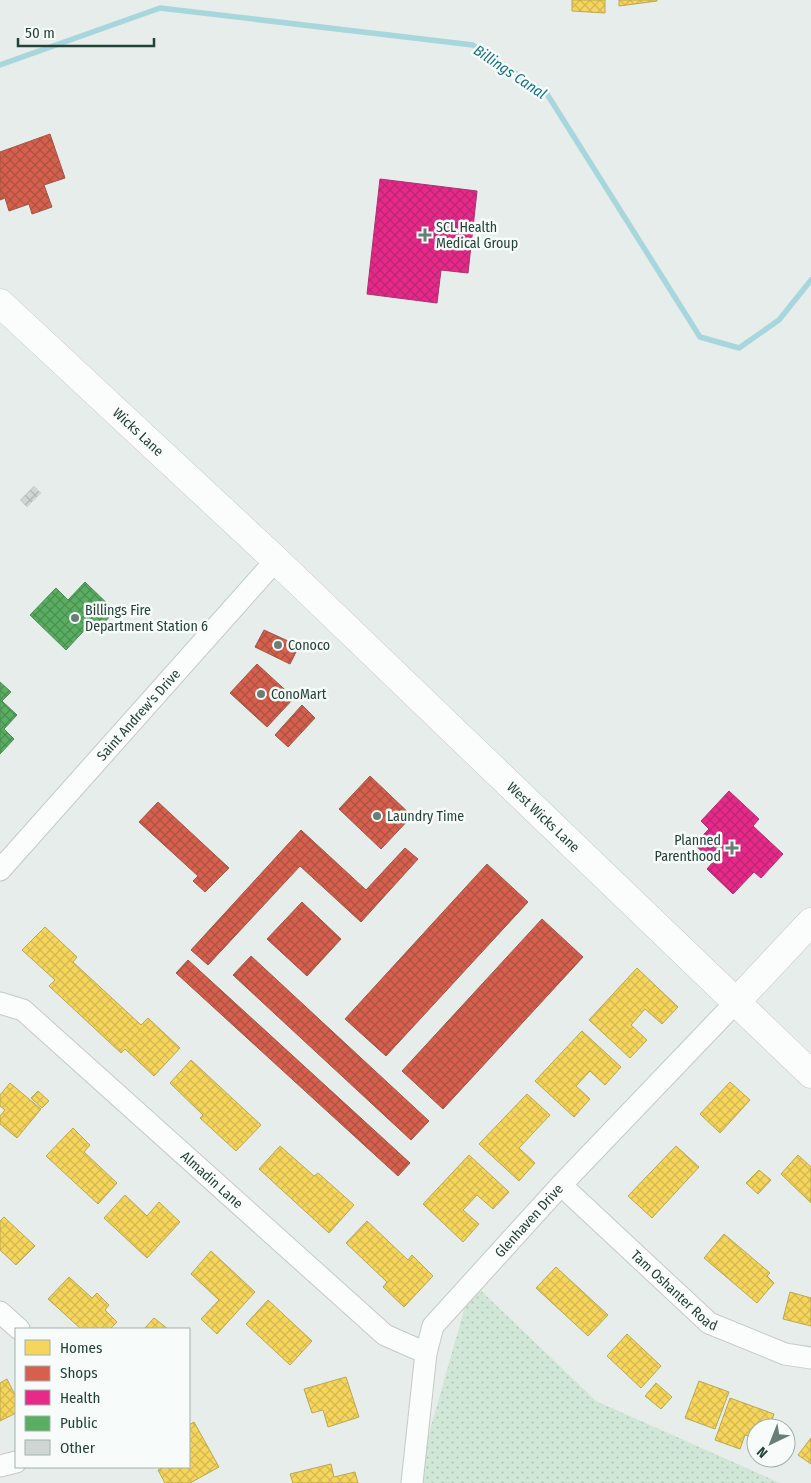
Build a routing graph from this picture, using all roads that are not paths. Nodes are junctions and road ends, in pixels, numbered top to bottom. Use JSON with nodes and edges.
{"nodes":[{"id":1,"x":0,"y":303,"type":"edge"},
{"id":2,"x":276,"y":560,"type":"junction"},
{"id":3,"x":0,"y":870,"type":"edge"},
{"id":4,"x":811,"y":922,"type":"edge"},
{"id":5,"x":736,"y":1002,"type":"junction"},
{"id":6,"x":0,"y":1003,"type":"edge"},
{"id":7,"x":811,"y":1074,"type":"edge"},
{"id":8,"x":561,"y":1185,"type":"junction"},
{"id":9,"x":0,"y":1312,"type":"edge"},
{"id":10,"x":18,"y":1328,"type":"edge"},
{"id":11,"x":426,"y":1353,"type":"junction"},
{"id":12,"x":811,"y":1358,"type":"edge"},
{"id":13,"x":15,"y":1462,"type":"edge"},
{"id":14,"x":0,"y":1466,"type":"edge"},
{"id":15,"x":412,"y":1483,"type":"edge"}],
"edges":[{"from":1,"to":2,"type":"main road","name":"Wicks Lane"},
{"from":2,"to":3,"type":"street","name":"Saint Andrew's Drive"},
{"from":2,"to":5,"type":"main road","name":"West Wicks Lane"},
{"from":4,"to":5,"type":"main road"},
{"from":5,"to":7,"type":"main road","name":"West Wicks Lane"},
{"from":5,"to":8,"type":"street","name":"Glenhaven Drive"},
{"from":6,"to":11,"type":"street","name":"Almadin Lane"},
{"from":8,"to":11,"type":"street","name":"Glenhaven Drive"},
{"from":8,"to":12,"type":"street","name":"Tam Oshanter Road"},
{"from":9,"to":10,"type":"street"},
{"from":11,"to":15,"type":"street","name":"Glenhaven Drive"},
{"from":13,"to":14,"type":"street"}]}
